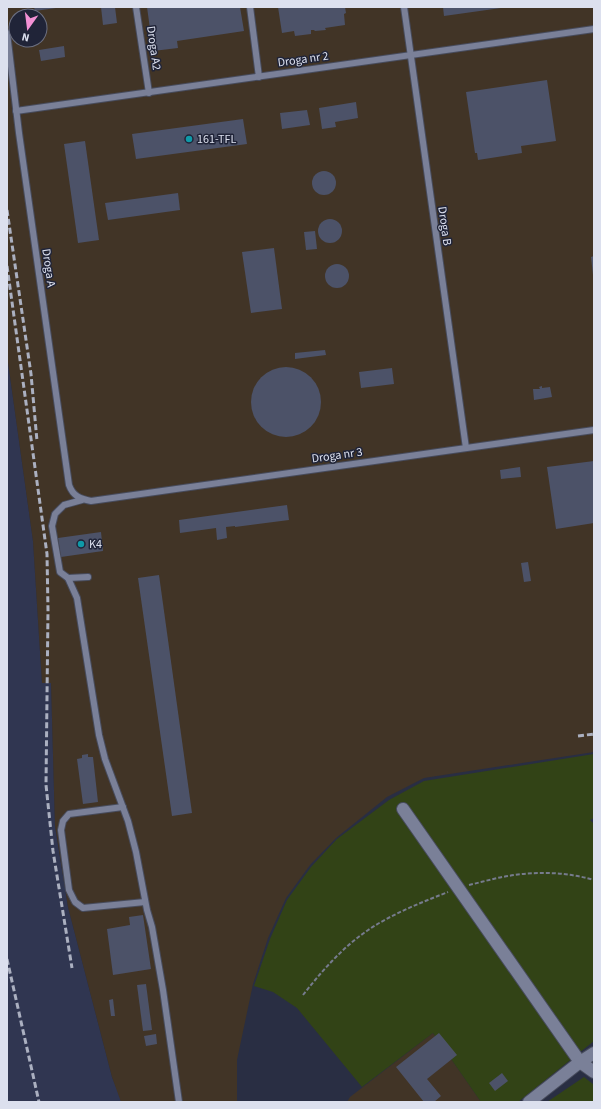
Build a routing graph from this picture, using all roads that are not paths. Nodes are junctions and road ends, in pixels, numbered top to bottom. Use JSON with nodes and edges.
{"nodes":[{"id":1,"x":136,"y":7,"type":"edge"},
{"id":2,"x":250,"y":7,"type":"edge"},
{"id":3,"x":404,"y":7,"type":"edge"},
{"id":4,"x":594,"y":29,"type":"edge"},
{"id":5,"x":7,"y":33,"type":"edge"},
{"id":6,"x":410,"y":55,"type":"junction"},
{"id":7,"x":259,"y":77,"type":"junction"},
{"id":8,"x":149,"y":92,"type":"junction"},
{"id":9,"x":16,"y":111,"type":"junction"},
{"id":10,"x":594,"y":430,"type":"edge"},
{"id":11,"x":466,"y":448,"type":"junction"},
{"id":12,"x":82,"y":500,"type":"junction"},
{"id":13,"x":88,"y":577,"type":"dead end"},
{"id":14,"x":68,"y":578,"type":"junction"},
{"id":15,"x":122,"y":807,"type":"junction"},
{"id":16,"x":403,"y":809,"type":"dead end"},
{"id":17,"x":145,"y":902,"type":"junction"},
{"id":18,"x":594,"y":1053,"type":"edge"},
{"id":19,"x":580,"y":1062,"type":"junction"},
{"id":20,"x":594,"y":1072,"type":"edge"},
{"id":21,"x":179,"y":1102,"type":"edge"},
{"id":22,"x":529,"y":1102,"type":"edge"}],
"edges":[{"from":1,"to":8,"type":"lane","name":"Droga A2"},
{"from":2,"to":7,"type":"lane"},
{"from":3,"to":6,"type":"lane","name":"Droga B"},
{"from":4,"to":6,"type":"lane","name":"Droga nr 2"},
{"from":5,"to":9,"type":"lane","name":"Droga A"},
{"from":6,"to":7,"type":"lane","name":"Droga nr 2"},
{"from":6,"to":11,"type":"lane","name":"Droga B"},
{"from":7,"to":8,"type":"lane","name":"Droga nr 2"},
{"from":8,"to":9,"type":"lane","name":"Droga nr 2"},
{"from":9,"to":12,"type":"lane","name":"Droga A"},
{"from":10,"to":11,"type":"lane","name":"Droga nr 3"},
{"from":11,"to":12,"type":"lane","name":"Droga nr 3"},
{"from":12,"to":14,"type":"lane","name":"Droga nr 3"},
{"from":13,"to":14,"type":"lane"},
{"from":14,"to":15,"type":"lane","name":"Droga nr 3"},
{"from":15,"to":17,"type":"lane","name":"Droga nr 3"},
{"from":15,"to":17,"type":"lane"},
{"from":16,"to":19,"type":"street"},
{"from":17,"to":21,"type":"lane","name":"Droga nr 3"},
{"from":18,"to":19,"type":"street"},
{"from":19,"to":20,"type":"street"},
{"from":19,"to":22,"type":"street"}]}
